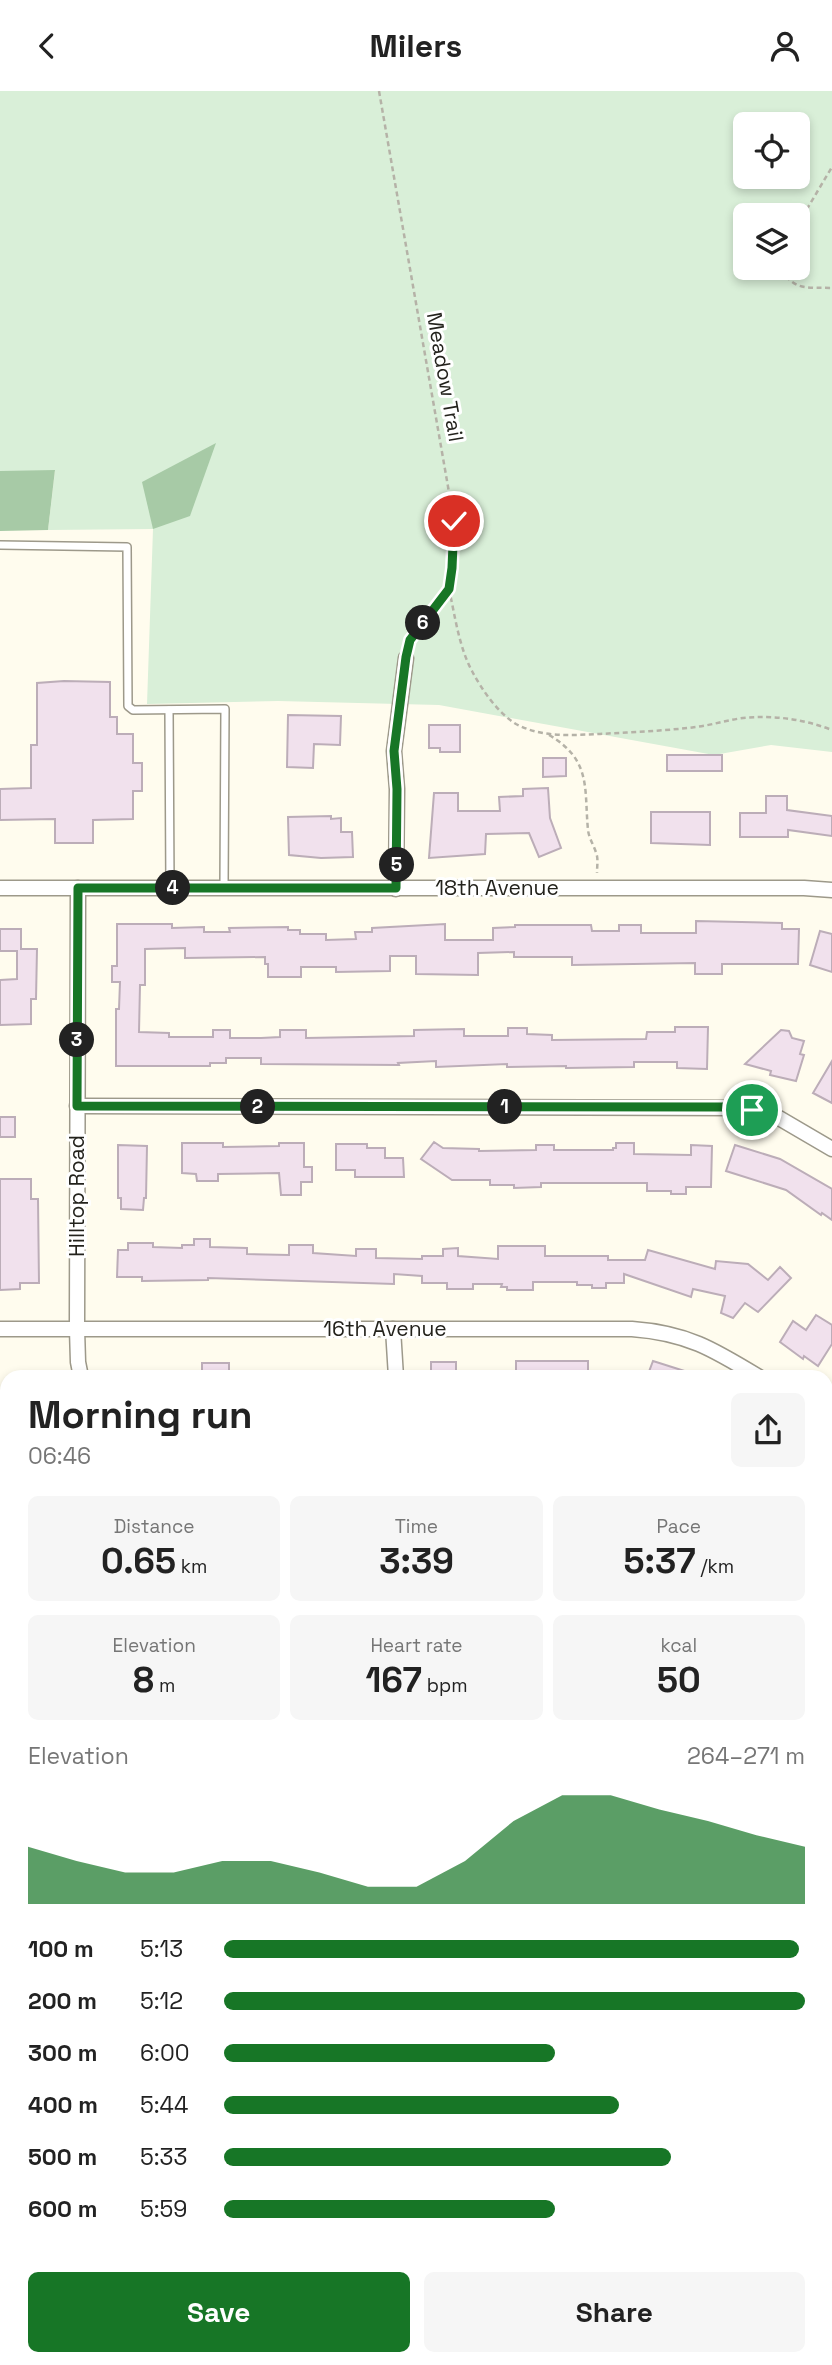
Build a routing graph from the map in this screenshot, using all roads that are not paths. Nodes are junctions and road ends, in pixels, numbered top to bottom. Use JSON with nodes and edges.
{"nodes":[{"id":1,"x":0,"y":545,"type":"edge"},
{"id":2,"x":406,"y":657,"type":"road end"},
{"id":3,"x":169,"y":710,"type":"junction"},
{"id":4,"x":0,"y":888,"type":"edge"},
{"id":5,"x":78,"y":888,"type":"junction"},
{"id":6,"x":170,"y":888,"type":"junction"},
{"id":7,"x":224,"y":888,"type":"junction"},
{"id":8,"x":396,"y":888,"type":"junction"},
{"id":9,"x":832,"y":890,"type":"edge"},
{"id":10,"x":77,"y":1106,"type":"junction"},
{"id":11,"x":832,"y":1149,"type":"edge"},
{"id":12,"x":0,"y":1329,"type":"edge"},
{"id":13,"x":77,"y":1329,"type":"junction"},
{"id":14,"x":393,"y":1329,"type":"junction"},
{"id":15,"x":80,"y":1370,"type":"edge"},
{"id":16,"x":396,"y":1370,"type":"edge"},
{"id":17,"x":747,"y":1370,"type":"edge"}],
"edges":[{"from":1,"to":3,"type":"lane"},
{"from":2,"to":8,"type":"street"},
{"from":3,"to":6,"type":"lane"},
{"from":3,"to":7,"type":"lane"},
{"from":4,"to":5,"type":"street","name":"18th Avenue"},
{"from":5,"to":6,"type":"street","name":"18th Avenue"},
{"from":5,"to":10,"type":"street","name":"Hilltop Road"},
{"from":6,"to":7,"type":"street","name":"18th Avenue"},
{"from":7,"to":8,"type":"street","name":"18th Avenue"},
{"from":8,"to":9,"type":"street","name":"18th Avenue"},
{"from":10,"to":11,"type":"street"},
{"from":10,"to":13,"type":"street","name":"Hilltop Road"},
{"from":12,"to":13,"type":"street","name":"16th Avenue"},
{"from":13,"to":14,"type":"street","name":"16th Avenue"},
{"from":13,"to":15,"type":"street","name":"Hilltop Road"},
{"from":14,"to":16,"type":"street"},
{"from":14,"to":17,"type":"street","name":"16th Avenue"}]}
